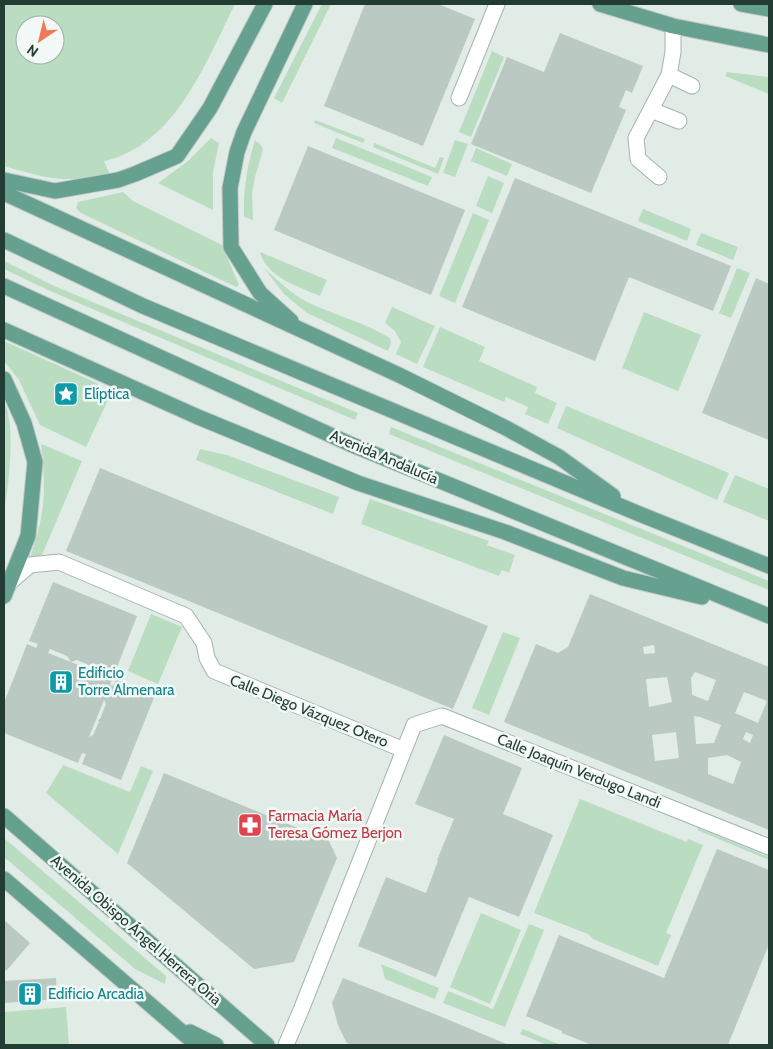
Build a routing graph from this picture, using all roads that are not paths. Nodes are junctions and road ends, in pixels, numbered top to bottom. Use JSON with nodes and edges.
{"nodes":[{"id":1,"x":265,"y":4,"type":"edge"},
{"id":2,"x":305,"y":4,"type":"edge"},
{"id":3,"x":497,"y":4,"type":"edge"},
{"id":4,"x":600,"y":4,"type":"edge"},
{"id":5,"x":741,"y":4,"type":"edge"},
{"id":6,"x":769,"y":9,"type":"edge"},
{"id":7,"x":673,"y":26,"type":"junction"},
{"id":8,"x":769,"y":45,"type":"edge"},
{"id":9,"x":668,"y":75,"type":"junction"},
{"id":10,"x":692,"y":86,"type":"dead end"},
{"id":11,"x":459,"y":98,"type":"dead end"},
{"id":12,"x":651,"y":110,"type":"junction"},
{"id":13,"x":680,"y":121,"type":"dead end"},
{"id":14,"x":658,"y":177,"type":"dead end"},
{"id":15,"x":4,"y":180,"type":"edge"},
{"id":16,"x":4,"y":193,"type":"edge"},
{"id":17,"x":4,"y":240,"type":"edge"},
{"id":18,"x":4,"y":286,"type":"edge"},
{"id":19,"x":4,"y":330,"type":"edge"},
{"id":20,"x":303,"y":332,"type":"junction"},
{"id":21,"x":4,"y":379,"type":"edge"},
{"id":22,"x":637,"y":512,"type":"junction"},
{"id":23,"x":769,"y":566,"type":"edge"},
{"id":24,"x":6,"y":589,"type":"edge"},
{"id":25,"x":750,"y":608,"type":"junction"},
{"id":26,"x":769,"y":616,"type":"edge"},
{"id":27,"x":404,"y":750,"type":"junction"},
{"id":28,"x":4,"y":816,"type":"edge"},
{"id":29,"x":769,"y":847,"type":"edge"},
{"id":30,"x":4,"y":880,"type":"edge"},
{"id":31,"x":173,"y":1024,"type":"junction"},
{"id":32,"x":197,"y":1045,"type":"edge"},
{"id":33,"x":216,"y":1045,"type":"edge"},
{"id":34,"x":267,"y":1045,"type":"edge"},
{"id":35,"x":286,"y":1045,"type":"edge"}],
"edges":[{"from":1,"to":15,"type":"main road"},
{"from":2,"to":20,"type":"main road"},
{"from":3,"to":11,"type":"street"},
{"from":4,"to":7,"type":"main road"},
{"from":5,"to":6,"type":"main road"},
{"from":7,"to":8,"type":"main road"},
{"from":7,"to":9,"type":"street"},
{"from":9,"to":10,"type":"street"},
{"from":9,"to":12,"type":"street"},
{"from":12,"to":13,"type":"street"},
{"from":12,"to":14,"type":"street"},
{"from":16,"to":20,"type":"main road"},
{"from":17,"to":22,"type":"main road"},
{"from":18,"to":25,"type":"main road","name":"Avenida Andalucía"},
{"from":19,"to":25,"type":"main road"},
{"from":20,"to":22,"type":"main road"},
{"from":21,"to":24,"type":"main road"},
{"from":22,"to":23,"type":"main road"},
{"from":24,"to":27,"type":"street","name":"Calle Diego Vázquez Otero"},
{"from":25,"to":26,"type":"main road","name":"Avenida Andalucía"},
{"from":27,"to":29,"type":"street","name":"Calle Joaquín Verdugo Landi"},
{"from":27,"to":35,"type":"street","name":"Calle Diego Vázquez Otero"},
{"from":28,"to":34,"type":"main road","name":"Avenida Obispo Ángel Herrera Oria"},
{"from":30,"to":31,"type":"main road"},
{"from":31,"to":32,"type":"main road"},
{"from":31,"to":33,"type":"main road"}]}
